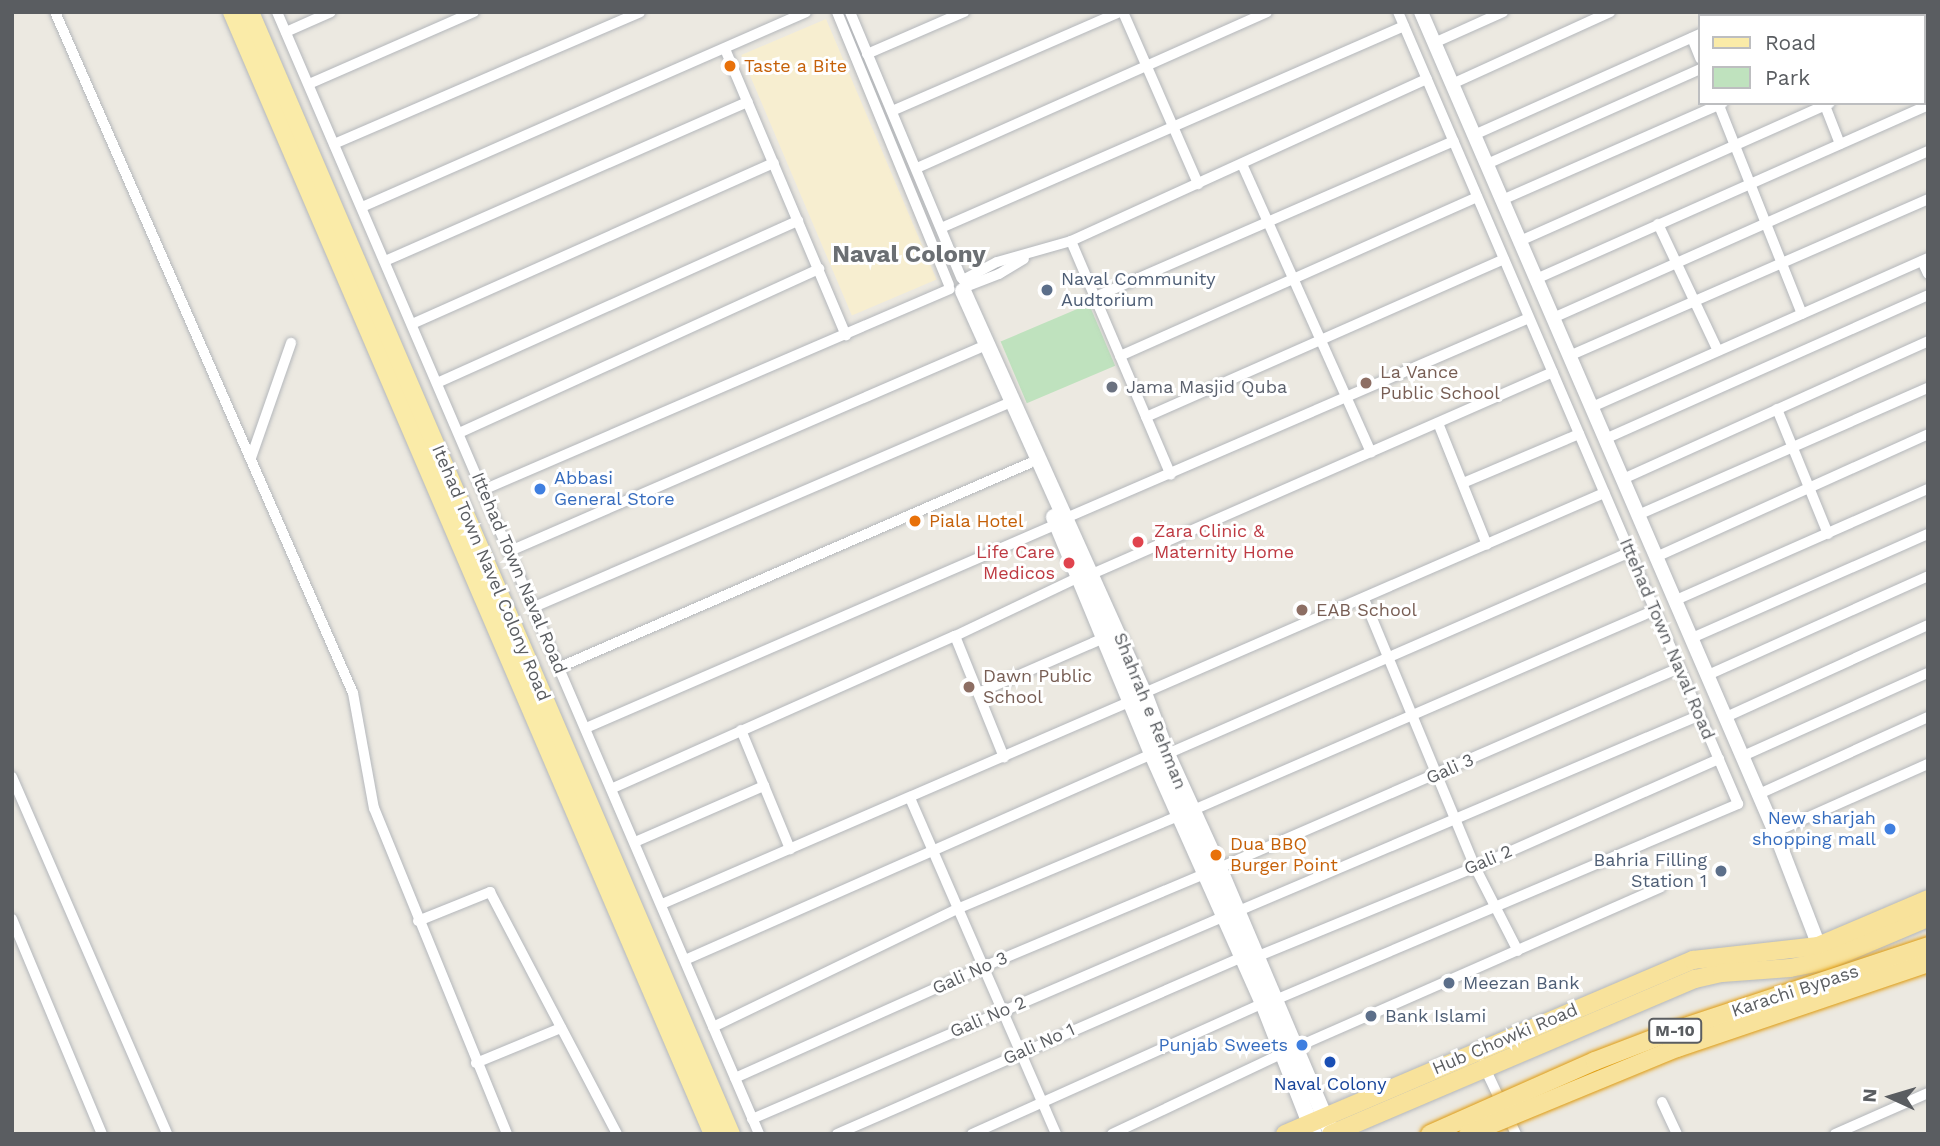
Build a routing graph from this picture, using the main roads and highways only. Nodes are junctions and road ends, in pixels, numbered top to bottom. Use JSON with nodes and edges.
{"nodes":[{"id":1,"x":232,"y":12,"type":"edge"},
{"id":2,"x":250,"y":12,"type":"edge"},
{"id":3,"x":285,"y":115,"type":"junction"},
{"id":4,"x":1062,"y":521,"type":"junction"},
{"id":5,"x":1086,"y":576,"type":"junction"},
{"id":6,"x":1138,"y":697,"type":"junction"},
{"id":7,"x":1928,"y":899,"type":"edge"},
{"id":8,"x":1928,"y":918,"type":"edge"},
{"id":9,"x":1928,"y":946,"type":"edge"},
{"id":10,"x":1822,"y":953,"type":"junction"},
{"id":11,"x":1928,"y":963,"type":"edge"},
{"id":12,"x":1322,"y":1128,"type":"edge"},
{"id":13,"x":713,"y":1134,"type":"edge"},
{"id":14,"x":731,"y":1134,"type":"edge"},
{"id":15,"x":1285,"y":1134,"type":"edge"},
{"id":16,"x":1430,"y":1134,"type":"edge"},
{"id":17,"x":1468,"y":1134,"type":"edge"}],
"edges":[{"from":1,"to":3,"type":"main road","name":"Itehad Town Navel Colony Road"},
{"from":2,"to":3,"type":"main road","name":"Itehad Town Navel Colony Road"},
{"from":3,"to":13,"type":"main road","name":"Itehad Town Navel Colony Road"},
{"from":3,"to":14,"type":"main road","name":"Itehad Town Navel Colony Road"},
{"from":4,"to":4,"type":"main road","name":"Shahrah e Rehman"},
{"from":4,"to":5,"type":"main road","name":"Shahrah e Rehman"},
{"from":5,"to":6,"type":"main road","name":"Shahrah e Rehman"},
{"from":5,"to":6,"type":"main road","name":"Shahrah e Rehman"},
{"from":6,"to":12,"type":"main road","name":"Shahrah e Rehman"},
{"from":7,"to":10,"type":"highway","name":"Hub Chowki Road"},
{"from":8,"to":10,"type":"highway"},
{"from":9,"to":16,"type":"highway","name":"Karachi Bypass","number":"M-10","bridge":true},
{"from":10,"to":12,"type":"highway"},
{"from":10,"to":12,"type":"highway","name":"Hub Chowki Road"},
{"from":11,"to":17,"type":"highway","name":"Karachi Bypass","number":"M-10","bridge":true},
{"from":12,"to":15,"type":"highway","name":"Hub Chowki Road"}]}
